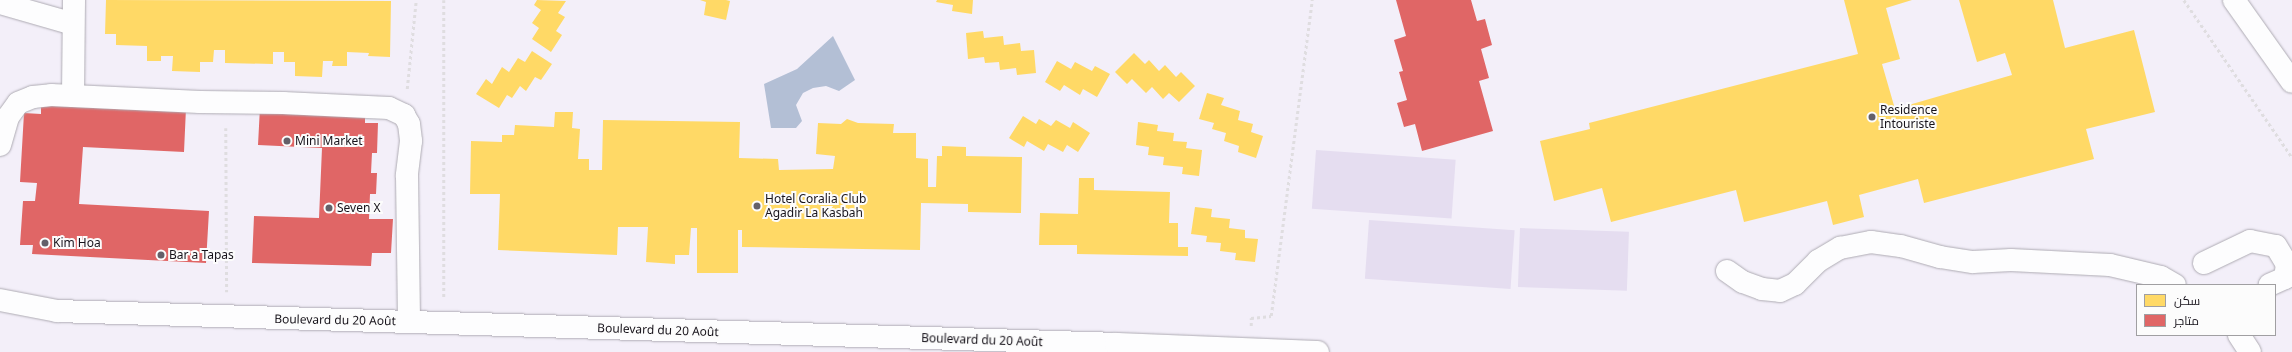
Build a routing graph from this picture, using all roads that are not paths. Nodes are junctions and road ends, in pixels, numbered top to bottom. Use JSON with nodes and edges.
{"nodes":[{"id":1,"x":74,"y":0,"type":"edge"},
{"id":2,"x":2234,"y":0,"type":"edge"},
{"id":3,"x":0,"y":3,"type":"edge"},
{"id":4,"x":73,"y":24,"type":"junction"},
{"id":5,"x":2292,"y":82,"type":"edge"},
{"id":6,"x":73,"y":96,"type":"junction"},
{"id":7,"x":0,"y":145,"type":"edge"},
{"id":8,"x":2204,"y":263,"type":"dead end"},
{"id":9,"x":1727,"y":271,"type":"dead end"},
{"id":10,"x":2173,"y":284,"type":"edge"},
{"id":11,"x":2271,"y":284,"type":"edge"},
{"id":12,"x":0,"y":300,"type":"edge"},
{"id":13,"x":409,"y":322,"type":"junction"},
{"id":14,"x":2240,"y":336,"type":"edge"},
{"id":15,"x":1318,"y":352,"type":"edge"},
{"id":16,"x":2250,"y":352,"type":"edge"}],
"edges":[{"from":1,"to":4,"type":"street"},
{"from":2,"to":5,"type":"street"},
{"from":3,"to":4,"type":"street"},
{"from":4,"to":6,"type":"street"},
{"from":6,"to":7,"type":"street"},
{"from":6,"to":13,"type":"street"},
{"from":8,"to":11,"type":"street"},
{"from":9,"to":10,"type":"street"},
{"from":12,"to":13,"type":"street","name":"Boulevard du 20 Août"},
{"from":13,"to":15,"type":"street","name":"Boulevard du 20 Août"},
{"from":14,"to":16,"type":"street"}]}
